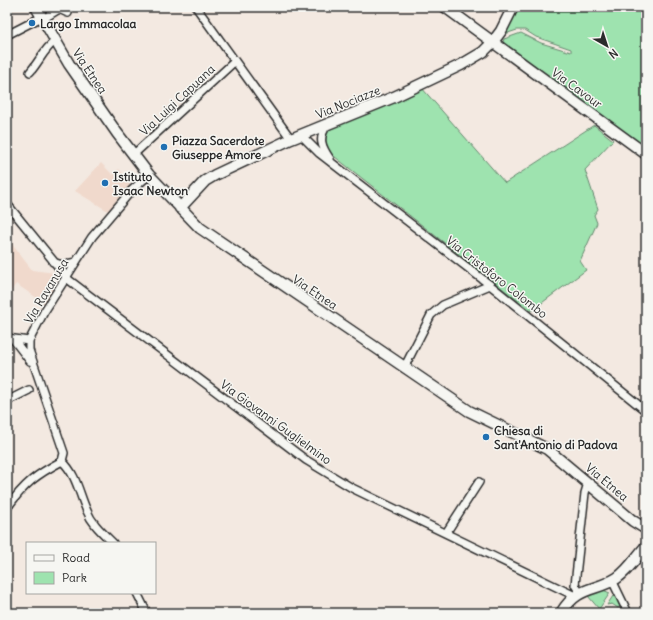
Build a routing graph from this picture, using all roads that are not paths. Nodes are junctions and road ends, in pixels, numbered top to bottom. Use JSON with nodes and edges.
{"nodes":[{"id":1,"x":36,"y":7,"type":"edge"},
{"id":2,"x":196,"y":7,"type":"edge"},
{"id":3,"x":445,"y":7,"type":"edge"},
{"id":4,"x":513,"y":7,"type":"edge"},
{"id":5,"x":68,"y":13,"type":"dead end"},
{"id":6,"x":42,"y":18,"type":"junction"},
{"id":7,"x":7,"y":35,"type":"edge"},
{"id":8,"x":55,"y":41,"type":"junction"},
{"id":9,"x":492,"y":43,"type":"junction"},
{"id":10,"x":234,"y":62,"type":"junction"},
{"id":11,"x":30,"y":72,"type":"dead end"},
{"id":12,"x":317,"y":132,"type":"junction"},
{"id":13,"x":301,"y":135,"type":"junction"},
{"id":14,"x":290,"y":139,"type":"junction"},
{"id":15,"x":134,"y":154,"type":"junction"},
{"id":16,"x":646,"y":154,"type":"edge"},
{"id":17,"x":333,"y":162,"type":"junction"},
{"id":18,"x":149,"y":175,"type":"junction"},
{"id":19,"x":7,"y":204,"type":"edge"},
{"id":20,"x":180,"y":208,"type":"junction"},
{"id":21,"x":53,"y":262,"type":"junction"},
{"id":22,"x":76,"y":262,"type":"junction"},
{"id":23,"x":66,"y":278,"type":"junction"},
{"id":24,"x":490,"y":285,"type":"junction"},
{"id":25,"x":10,"y":339,"type":"edge"},
{"id":26,"x":30,"y":342,"type":"junction"},
{"id":27,"x":35,"y":367,"type":"junction"},
{"id":28,"x":404,"y":368,"type":"junction"},
{"id":29,"x":29,"y":390,"type":"dead end"},
{"id":30,"x":7,"y":402,"type":"edge"},
{"id":31,"x":646,"y":411,"type":"edge"},
{"id":32,"x":62,"y":461,"type":"junction"},
{"id":33,"x":479,"y":482,"type":"dead end"},
{"id":34,"x":588,"y":483,"type":"junction"},
{"id":35,"x":7,"y":508,"type":"edge"},
{"id":36,"x":646,"y":529,"type":"edge"},
{"id":37,"x":446,"y":533,"type":"junction"},
{"id":38,"x":111,"y":542,"type":"edge"},
{"id":39,"x":646,"y":546,"type":"edge"},
{"id":40,"x":612,"y":580,"type":"junction"},
{"id":41,"x":138,"y":594,"type":"edge"},
{"id":42,"x":578,"y":594,"type":"junction"},
{"id":43,"x":147,"y":613,"type":"edge"},
{"id":44,"x":561,"y":613,"type":"edge"},
{"id":45,"x":628,"y":613,"type":"edge"}],
"edges":[{"from":1,"to":6,"type":"main road","name":"Via Etnea"},
{"from":2,"to":10,"type":"street"},
{"from":3,"to":9,"type":"main road","name":"Via Cavour"},
{"from":4,"to":9,"type":"main road","name":"Via Nociazze"},
{"from":5,"to":6,"type":"street"},
{"from":6,"to":7,"type":"street"},
{"from":6,"to":8,"type":"main road","name":"Via Etnea"},
{"from":8,"to":11,"type":"street"},
{"from":8,"to":15,"type":"main road","name":"Via Etnea"},
{"from":9,"to":12,"type":"main road","name":"Via Nociazze"},
{"from":9,"to":16,"type":"main road","name":"Via Cavour"},
{"from":10,"to":14,"type":"street"},
{"from":10,"to":15,"type":"street","name":"Via Luigi Capuana"},
{"from":12,"to":13,"type":"main road","name":"Via Nociazze"},
{"from":12,"to":17,"type":"street"},
{"from":13,"to":14,"type":"main road","name":"Via Nociazze"},
{"from":13,"to":17,"type":"street","name":"Via Cristoforo Colombo"},
{"from":14,"to":20,"type":"main road","name":"Via Nociazze"},
{"from":15,"to":18,"type":"main road","name":"Via Etnea"},
{"from":17,"to":24,"type":"street","name":"Via Cristoforo Colombo"},
{"from":18,"to":20,"type":"main road","name":"Via Etnea"},
{"from":18,"to":22,"type":"street","name":"Via Ravanusa"},
{"from":19,"to":21,"type":"street","name":"Via Giovanni Guglielmino"},
{"from":20,"to":28,"type":"main road","name":"Via Etnea"},
{"from":21,"to":22,"type":"street"},
{"from":21,"to":23,"type":"street","name":"Via Giovanni Guglielmino"},
{"from":22,"to":23,"type":"street","name":"Via Ravanusa"},
{"from":23,"to":26,"type":"street","name":"Via Ravanusa"},
{"from":23,"to":37,"type":"street","name":"Via Giovanni Guglielmino"},
{"from":24,"to":28,"type":"street"},
{"from":24,"to":31,"type":"street","name":"Via Cristoforo Colombo"},
{"from":25,"to":26,"type":"street"},
{"from":25,"to":27,"type":"street"},
{"from":26,"to":27,"type":"street","name":"Via Ravanusa"},
{"from":27,"to":32,"type":"street","name":"Via Ravanusa"},
{"from":28,"to":34,"type":"main road","name":"Via Etnea"},
{"from":29,"to":30,"type":"street"},
{"from":32,"to":35,"type":"street"},
{"from":32,"to":38,"type":"street"},
{"from":33,"to":37,"type":"street"},
{"from":34,"to":36,"type":"main road","name":"Via Etnea"},
{"from":34,"to":42,"type":"street"},
{"from":37,"to":42,"type":"street","name":"Via Giovanni Guglielmino"},
{"from":39,"to":40,"type":"main road"},
{"from":40,"to":42,"type":"main road"},
{"from":40,"to":45,"type":"street"},
{"from":41,"to":43,"type":"street"},
{"from":42,"to":44,"type":"main road"}]}
